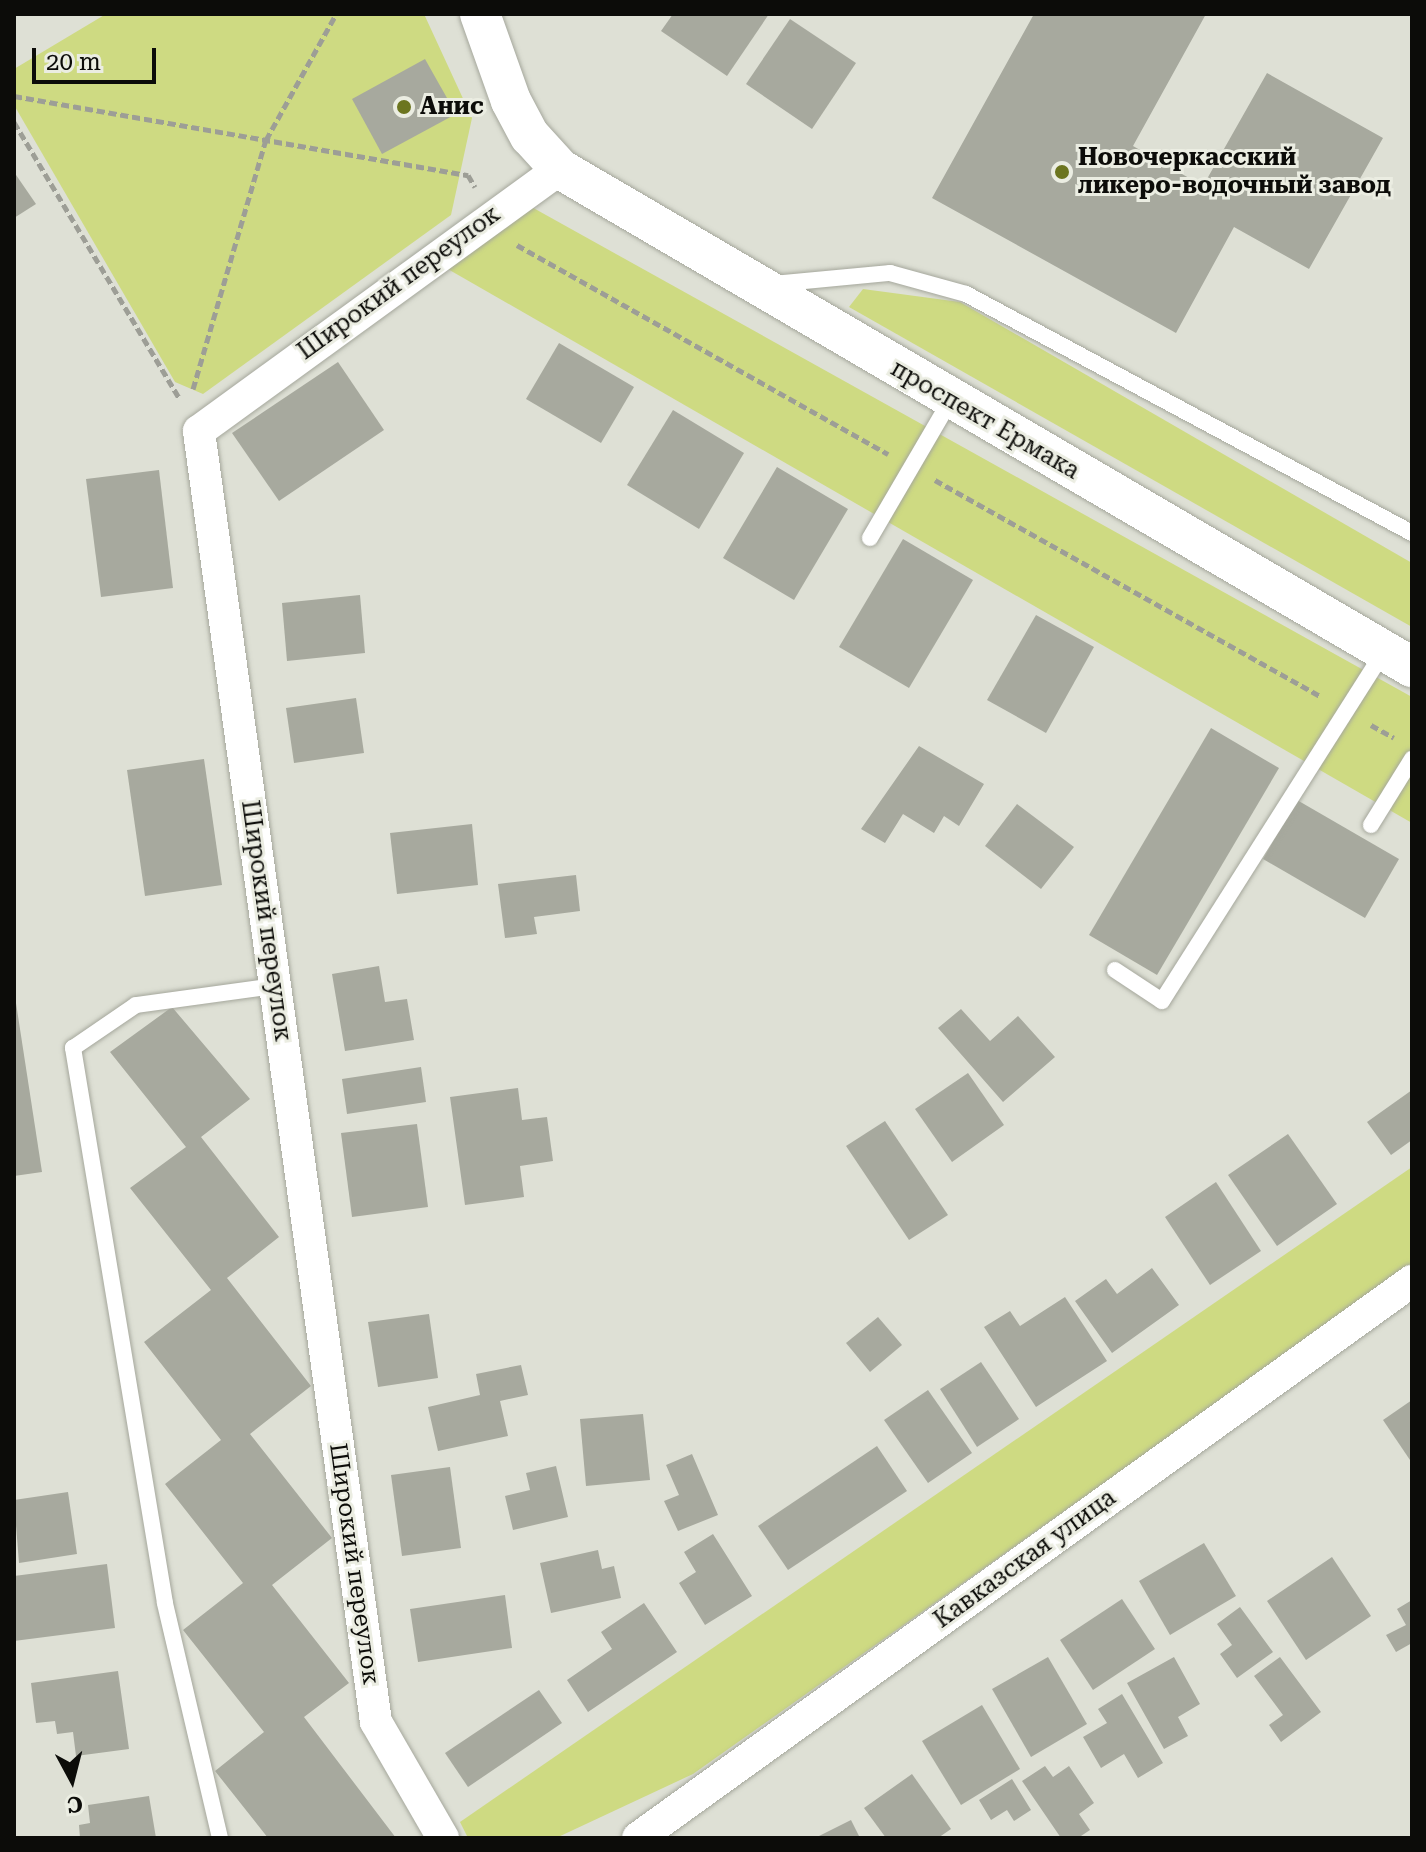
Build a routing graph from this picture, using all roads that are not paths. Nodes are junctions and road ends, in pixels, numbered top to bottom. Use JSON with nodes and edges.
{"nodes":[{"id":1,"x":480,"y":14,"type":"edge"},
{"id":2,"x":560,"y":169,"type":"junction"},
{"id":3,"x":753,"y":286,"type":"junction"},
{"id":4,"x":950,"y":401,"type":"junction"},
{"id":5,"x":1412,"y":533,"type":"edge"},
{"id":6,"x":870,"y":538,"type":"dead end"},
{"id":7,"x":1398,"y":659,"type":"edge"},
{"id":8,"x":1412,"y":759,"type":"edge"},
{"id":9,"x":1371,"y":825,"type":"dead end"},
{"id":10,"x":1115,"y":970,"type":"dead end"},
{"id":11,"x":275,"y":986,"type":"junction"},
{"id":12,"x":1412,"y":1281,"type":"edge"},
{"id":13,"x":220,"y":1838,"type":"edge"},
{"id":14,"x":443,"y":1838,"type":"edge"},
{"id":15,"x":638,"y":1838,"type":"edge"}],
"edges":[{"from":1,"to":2,"type":"street"},
{"from":2,"to":3,"type":"street","name":"проспект Ермака"},
{"from":2,"to":11,"type":"street","name":"Широкий переулок"},
{"from":3,"to":4,"type":"street","name":"проспект Ермака"},
{"from":3,"to":5,"type":"lane"},
{"from":4,"to":6,"type":"lane"},
{"from":4,"to":7,"type":"street","name":"проспект Ермака"},
{"from":7,"to":10,"type":"lane"},
{"from":8,"to":9,"type":"lane"},
{"from":11,"to":13,"type":"lane"},
{"from":11,"to":14,"type":"street","name":"Широкий переулок"},
{"from":12,"to":15,"type":"street","name":"Кавказская улица"}]}
